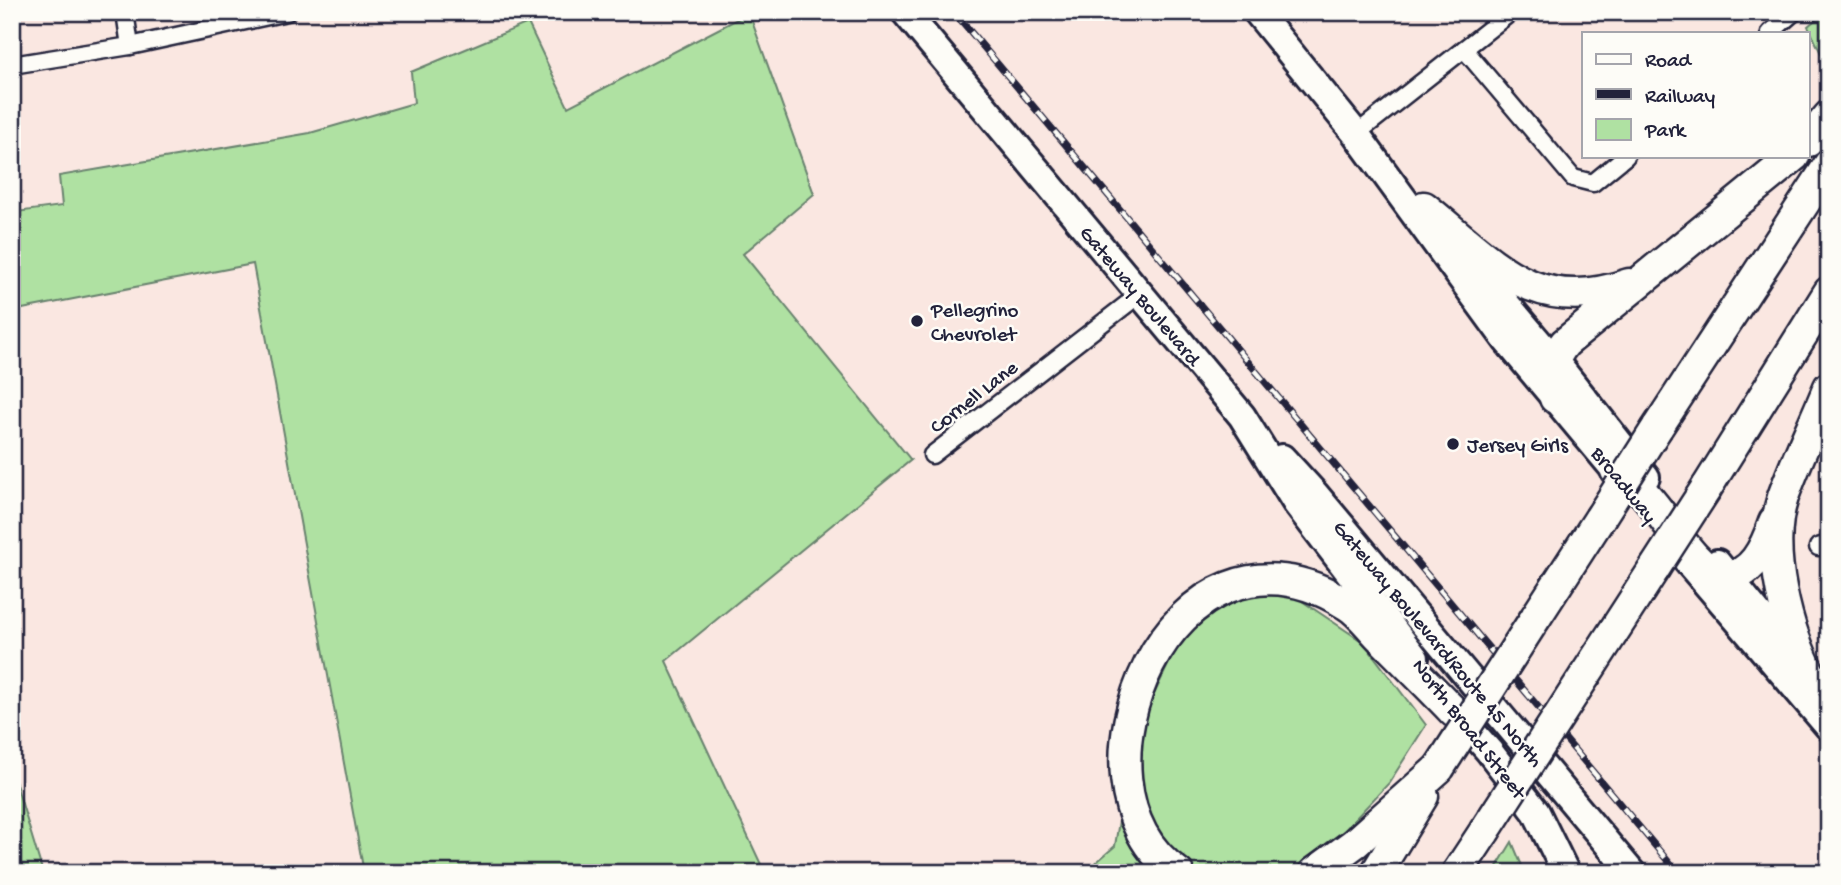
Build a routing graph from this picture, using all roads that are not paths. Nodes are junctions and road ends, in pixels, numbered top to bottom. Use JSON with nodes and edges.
{"nodes":[{"id":1,"x":125,"y":12,"type":"edge"},
{"id":2,"x":287,"y":12,"type":"edge"},
{"id":3,"x":905,"y":12,"type":"edge"},
{"id":4,"x":1257,"y":12,"type":"edge"},
{"id":5,"x":1511,"y":12,"type":"edge"},
{"id":6,"x":1794,"y":12,"type":"edge"},
{"id":7,"x":1771,"y":32,"type":"edge"},
{"id":8,"x":130,"y":46,"type":"junction"},
{"id":9,"x":1464,"y":49,"type":"junction"},
{"id":10,"x":12,"y":65,"type":"edge"},
{"id":11,"x":1829,"y":117,"type":"edge"},
{"id":12,"x":1356,"y":134,"type":"junction"},
{"id":13,"x":1810,"y":139,"type":"edge"},
{"id":14,"x":1624,"y":158,"type":"edge"},
{"id":15,"x":1792,"y":158,"type":"edge"},
{"id":16,"x":1829,"y":165,"type":"edge"},
{"id":17,"x":1424,"y":207,"type":"junction"},
{"id":18,"x":1652,"y":274,"type":"junction"},
{"id":19,"x":1829,"y":292,"type":"edge"},
{"id":20,"x":1140,"y":294,"type":"junction"},
{"id":21,"x":1553,"y":359,"type":"junction"},
{"id":22,"x":1829,"y":387,"type":"edge"},
{"id":23,"x":1555,"y":398,"type":"junction"},
{"id":24,"x":1242,"y":416,"type":"junction"},
{"id":25,"x":932,"y":455,"type":"dead end"},
{"id":26,"x":1616,"y":471,"type":"junction"},
{"id":27,"x":1782,"y":499,"type":"junction"},
{"id":28,"x":1728,"y":577,"type":"junction"},
{"id":29,"x":1362,"y":590,"type":"joint"},
{"id":30,"x":1821,"y":690,"type":"edge"},
{"id":31,"x":1454,"y":712,"type":"junction"},
{"id":32,"x":1829,"y":727,"type":"edge"},
{"id":33,"x":1439,"y":768,"type":"junction"},
{"id":34,"x":1484,"y":832,"type":"junction"},
{"id":35,"x":1178,"y":873,"type":"edge"},
{"id":36,"x":1314,"y":873,"type":"edge"},
{"id":37,"x":1376,"y":873,"type":"edge"},
{"id":38,"x":1457,"y":873,"type":"edge"},
{"id":39,"x":1467,"y":873,"type":"edge"},
{"id":40,"x":1566,"y":873,"type":"edge"},
{"id":41,"x":1632,"y":873,"type":"edge"}],
"edges":[{"from":1,"to":8,"type":"street"},
{"from":2,"to":8,"type":"street"},
{"from":3,"to":20,"type":"main road","name":"Gateway Boulevard"},
{"from":4,"to":12,"type":"main road","name":"Broadway"},
{"from":5,"to":9,"type":"street"},
{"from":6,"to":7,"type":"street"},
{"from":8,"to":10,"type":"street"},
{"from":9,"to":12,"type":"street"},
{"from":9,"to":14,"type":"street"},
{"from":11,"to":13,"type":"highway"},
{"from":12,"to":17,"type":"main road","name":"Broadway"},
{"from":12,"to":23,"type":"main road","name":"Broadway"},
{"from":15,"to":18,"type":"highway"},
{"from":16,"to":33,"type":"highway","bridge":true},
{"from":17,"to":18,"type":"highway"},
{"from":17,"to":21,"type":"main road","name":"Broadway"},
{"from":18,"to":21,"type":"highway"},
{"from":19,"to":34,"type":"highway","bridge":true},
{"from":20,"to":24,"type":"main road","name":"Gateway Boulevard"},
{"from":20,"to":25,"type":"street","name":"Cornell Lane"},
{"from":21,"to":23,"type":"highway"},
{"from":21,"to":28,"type":"main road","name":"Broadway"},
{"from":22,"to":27,"type":"highway"},
{"from":23,"to":26,"type":"main road","name":"Broadway"},
{"from":24,"to":29,"type":"main road","name":"Gateway Boulevard"},
{"from":24,"to":41,"type":"main road","name":"Gateway Boulevard/Route 45 North"},
{"from":26,"to":28,"type":"highway"},
{"from":26,"to":32,"type":"main road","name":"Broadway"},
{"from":27,"to":28,"type":"highway"},
{"from":27,"to":30,"type":"highway"},
{"from":28,"to":30,"type":"main road","name":"Broadway"},
{"from":29,"to":31,"type":"main road","name":"North Broad Street"},
{"from":31,"to":35,"type":"highway"},
{"from":31,"to":40,"type":"main road","name":"North Broad Street"},
{"from":33,"to":36,"type":"highway"},
{"from":33,"to":37,"type":"highway"},
{"from":34,"to":38,"type":"highway"},
{"from":34,"to":39,"type":"highway"}]}
